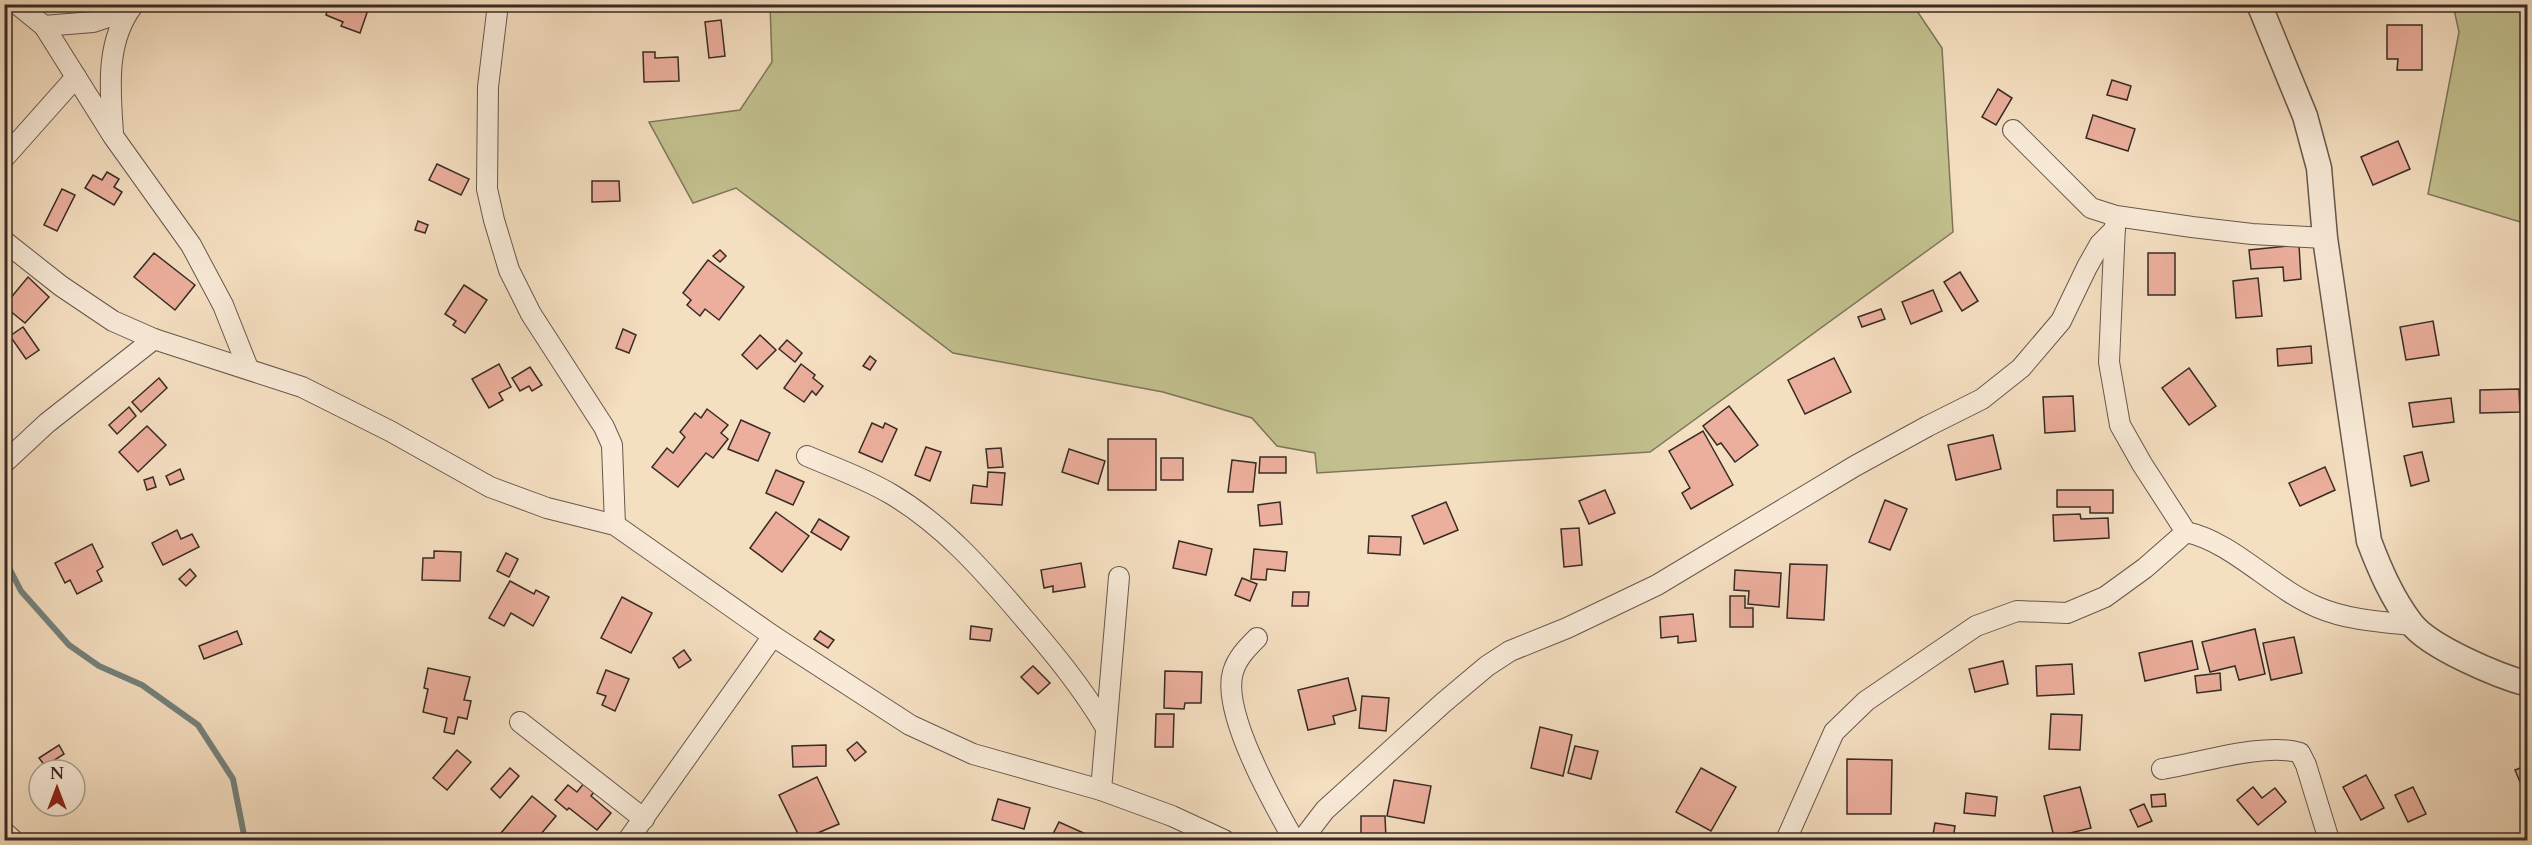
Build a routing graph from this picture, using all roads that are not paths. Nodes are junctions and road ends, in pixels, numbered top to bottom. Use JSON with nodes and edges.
{"nodes":[{"id":1,"x":17,"y":4,"type":"edge"},
{"id":2,"x":498,"y":4,"type":"edge"},
{"id":3,"x":2259,"y":4,"type":"edge"},
{"id":4,"x":131,"y":7,"type":"edge"},
{"id":5,"x":44,"y":26,"type":"junction"},
{"id":6,"x":76,"y":77,"type":"junction"},
{"id":7,"x":2013,"y":130,"type":"dead end"},
{"id":8,"x":113,"y":135,"type":"junction"},
{"id":9,"x":4,"y":158,"type":"edge"},
{"id":10,"x":2115,"y":222,"type":"junction"},
{"id":11,"x":2325,"y":238,"type":"junction"},
{"id":12,"x":4,"y":241,"type":"edge"},
{"id":13,"x":154,"y":339,"type":"junction"},
{"id":14,"x":248,"y":368,"type":"junction"},
{"id":15,"x":807,"y":456,"type":"dead end"},
{"id":16,"x":4,"y":463,"type":"edge"},
{"id":17,"x":615,"y":525,"type":"junction"},
{"id":18,"x":2186,"y":532,"type":"junction"},
{"id":19,"x":1119,"y":577,"type":"dead end"},
{"id":20,"x":2412,"y":625,"type":"junction"},
{"id":21,"x":772,"y":636,"type":"junction"},
{"id":22,"x":1257,"y":638,"type":"dead end"},
{"id":23,"x":2528,"y":684,"type":"edge"},
{"id":24,"x":520,"y":722,"type":"dead end"},
{"id":25,"x":1106,"y":728,"type":"junction"},
{"id":26,"x":2162,"y":769,"type":"dead end"},
{"id":27,"x":1101,"y":790,"type":"junction"},
{"id":28,"x":644,"y":819,"type":"junction"},
{"id":29,"x":4,"y":832,"type":"edge"},
{"id":30,"x":13,"y":840,"type":"edge"},
{"id":31,"x":628,"y":840,"type":"edge"},
{"id":32,"x":1224,"y":840,"type":"edge"},
{"id":33,"x":1294,"y":840,"type":"edge"},
{"id":34,"x":1302,"y":840,"type":"edge"},
{"id":35,"x":1786,"y":840,"type":"edge"},
{"id":36,"x":2329,"y":840,"type":"edge"}],
"edges":[{"from":1,"to":5,"type":"street"},
{"from":2,"to":17,"type":"street"},
{"from":3,"to":11,"type":"street"},
{"from":4,"to":5,"type":"street"},
{"from":4,"to":8,"type":"street"},
{"from":5,"to":6,"type":"street"},
{"from":6,"to":8,"type":"street"},
{"from":6,"to":9,"type":"street"},
{"from":7,"to":10,"type":"street"},
{"from":8,"to":14,"type":"street"},
{"from":10,"to":11,"type":"street"},
{"from":10,"to":18,"type":"street"},
{"from":10,"to":34,"type":"street"},
{"from":11,"to":20,"type":"street"},
{"from":12,"to":13,"type":"street"},
{"from":13,"to":14,"type":"street"},
{"from":13,"to":16,"type":"street"},
{"from":14,"to":17,"type":"street"},
{"from":15,"to":25,"type":"street"},
{"from":17,"to":21,"type":"street"},
{"from":18,"to":20,"type":"street"},
{"from":18,"to":35,"type":"street"},
{"from":19,"to":25,"type":"street"},
{"from":20,"to":23,"type":"street"},
{"from":21,"to":27,"type":"street"},
{"from":21,"to":28,"type":"street"},
{"from":22,"to":33,"type":"street"},
{"from":24,"to":28,"type":"street"},
{"from":25,"to":27,"type":"street"},
{"from":26,"to":36,"type":"street"},
{"from":27,"to":32,"type":"street"},
{"from":28,"to":31,"type":"street"},
{"from":29,"to":30,"type":"street"}]}
